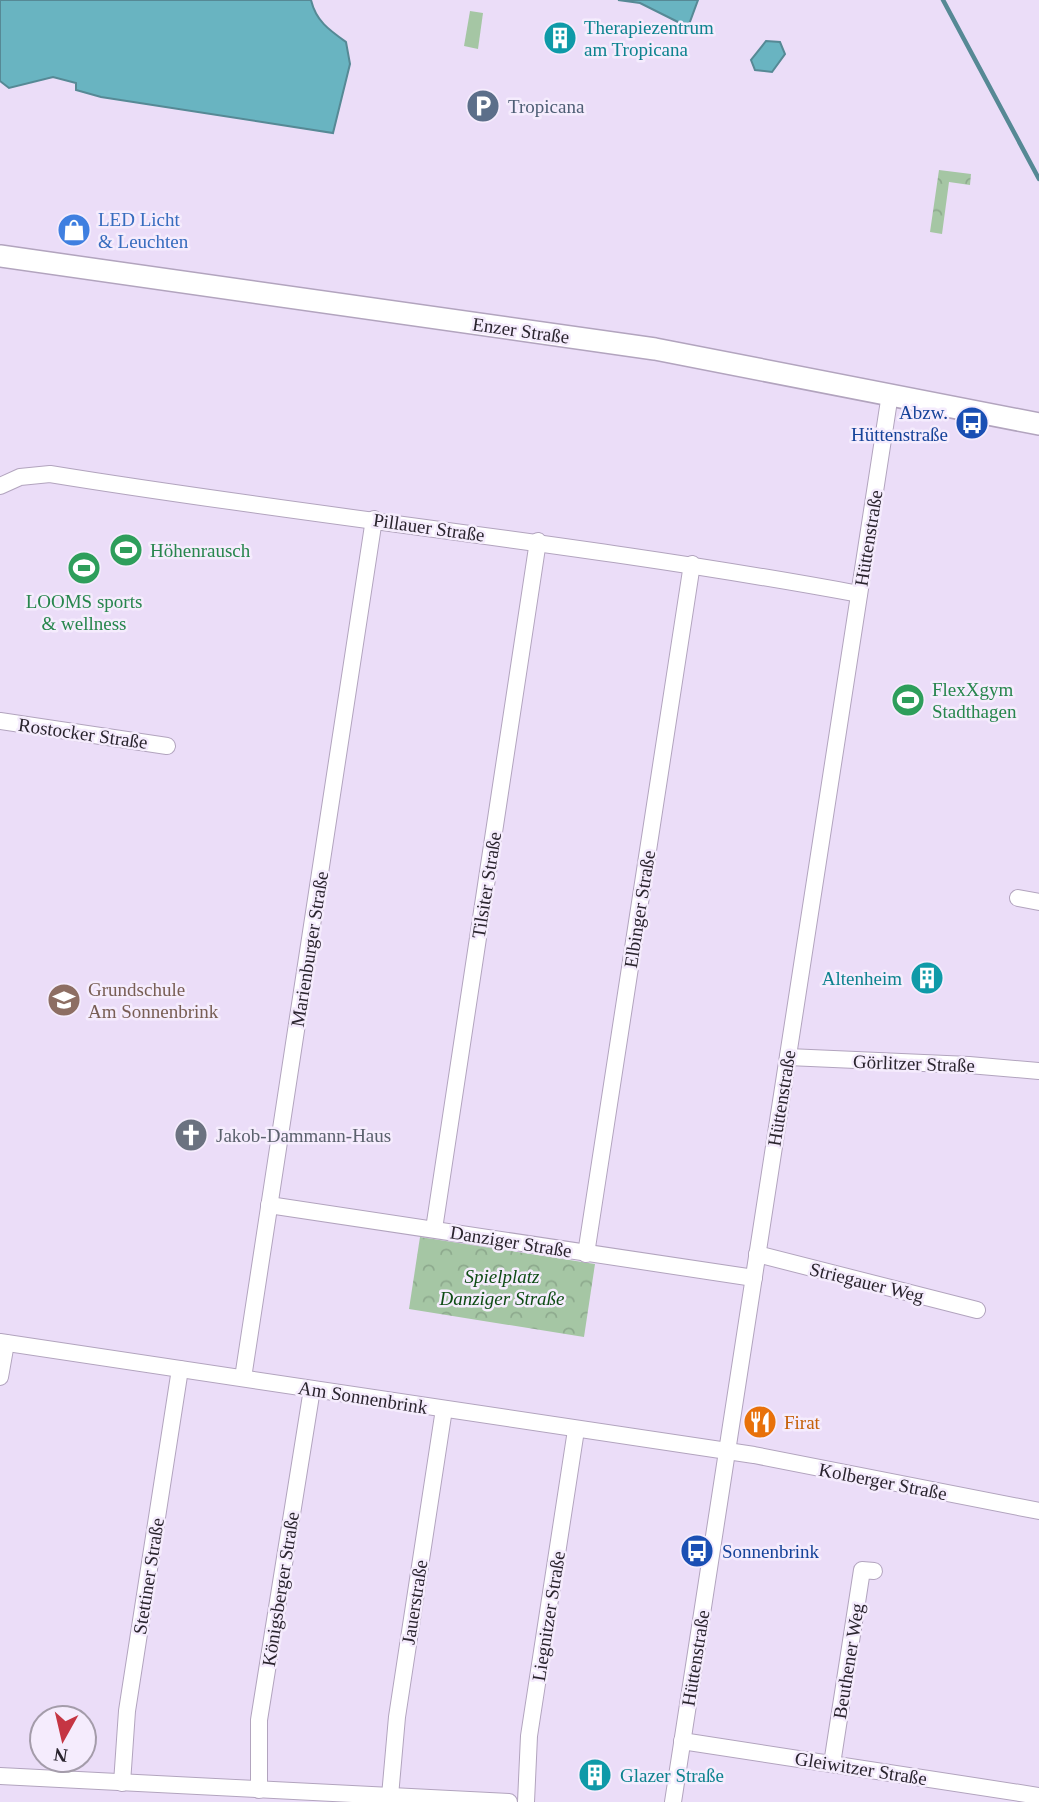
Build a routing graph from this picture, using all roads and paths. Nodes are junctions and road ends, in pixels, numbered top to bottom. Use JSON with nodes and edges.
{"nodes":[{"id":1,"x":0,"y":256,"type":"edge"},
{"id":2,"x":890,"y":394,"type":"junction"},
{"id":3,"x":1039,"y":424,"type":"edge"},
{"id":4,"x":0,"y":486,"type":"edge"},
{"id":5,"x":374,"y":519,"type":"junction"},
{"id":6,"x":538,"y":541,"type":"junction"},
{"id":7,"x":692,"y":564,"type":"junction"},
{"id":8,"x":859,"y":594,"type":"junction"},
{"id":9,"x":0,"y":721,"type":"edge"},
{"id":10,"x":167,"y":746,"type":"dead end"},
{"id":11,"x":1018,"y":898,"type":"dead end"},
{"id":12,"x":1039,"y":902,"type":"edge"},
{"id":13,"x":788,"y":1057,"type":"junction"},
{"id":14,"x":1039,"y":1071,"type":"edge"},
{"id":15,"x":269,"y":1205,"type":"junction"},
{"id":16,"x":433,"y":1228,"type":"junction"},
{"id":17,"x":586,"y":1254,"type":"junction"},
{"id":18,"x":757,"y":1254,"type":"junction"},
{"id":19,"x":754,"y":1278,"type":"junction"},
{"id":20,"x":977,"y":1310,"type":"dead end"},
{"id":21,"x":3,"y":1342,"type":"edge"},
{"id":22,"x":180,"y":1369,"type":"junction"},
{"id":23,"x":0,"y":1377,"type":"edge"},
{"id":24,"x":243,"y":1378,"type":"junction"},
{"id":25,"x":312,"y":1389,"type":"junction"},
{"id":26,"x":444,"y":1409,"type":"junction"},
{"id":27,"x":576,"y":1430,"type":"junction"},
{"id":28,"x":727,"y":1452,"type":"junction"},
{"id":29,"x":1039,"y":1511,"type":"edge"},
{"id":30,"x":874,"y":1571,"type":"dead end"},
{"id":31,"x":682,"y":1741,"type":"junction"},
{"id":32,"x":832,"y":1764,"type":"junction"},
{"id":33,"x":0,"y":1776,"type":"edge"},
{"id":34,"x":122,"y":1783,"type":"junction"},
{"id":35,"x":259,"y":1790,"type":"junction"},
{"id":36,"x":390,"y":1796,"type":"junction"},
{"id":37,"x":1039,"y":1796,"type":"edge"},
{"id":38,"x":509,"y":1802,"type":"edge"},
{"id":39,"x":526,"y":1802,"type":"edge"},
{"id":40,"x":673,"y":1802,"type":"edge"}],
"edges":[{"from":1,"to":2,"type":"main road","name":"Enzer Straße"},
{"from":2,"to":3,"type":"main road","name":"Enzer Straße"},
{"from":2,"to":8,"type":"street","name":"Hüttenstraße"},
{"from":4,"to":5,"type":"street","name":"Pillauer Straße"},
{"from":5,"to":6,"type":"street","name":"Pillauer Straße"},
{"from":5,"to":15,"type":"street","name":"Marienburger Straße"},
{"from":6,"to":7,"type":"street","name":"Pillauer Straße"},
{"from":6,"to":16,"type":"street","name":"Tilsiter Straße"},
{"from":7,"to":8,"type":"street","name":"Pillauer Straße"},
{"from":7,"to":17,"type":"street","name":"Elbinger Straße"},
{"from":8,"to":13,"type":"street","name":"Hüttenstraße"},
{"from":9,"to":10,"type":"street","name":"Rostocker Straße"},
{"from":11,"to":12,"type":"street"},
{"from":13,"to":14,"type":"street","name":"Görlitzer Straße"},
{"from":13,"to":18,"type":"street","name":"Hüttenstraße"},
{"from":15,"to":16,"type":"street","name":"Danziger Straße"},
{"from":15,"to":24,"type":"street","name":"Marienburger Straße"},
{"from":16,"to":17,"type":"street","name":"Danziger Straße"},
{"from":17,"to":19,"type":"street","name":"Danziger Straße"},
{"from":18,"to":19,"type":"street","name":"Hüttenstraße"},
{"from":18,"to":20,"type":"street","name":"Striegauer Weg"},
{"from":19,"to":28,"type":"street","name":"Hüttenstraße"},
{"from":21,"to":22,"type":"street","name":"Am Sonnenbrink"},
{"from":21,"to":23,"type":"street"},
{"from":22,"to":24,"type":"street","name":"Am Sonnenbrink"},
{"from":22,"to":34,"type":"street","name":"Stettiner Straße"},
{"from":24,"to":25,"type":"street","name":"Am Sonnenbrink"},
{"from":25,"to":26,"type":"street","name":"Am Sonnenbrink"},
{"from":25,"to":35,"type":"street","name":"Königsberger Straße"},
{"from":26,"to":27,"type":"street","name":"Am Sonnenbrink"},
{"from":26,"to":36,"type":"street","name":"Jauerstraße"},
{"from":27,"to":28,"type":"street","name":"Am Sonnenbrink"},
{"from":27,"to":39,"type":"street","name":"Liegnitzer Straße"},
{"from":28,"to":29,"type":"street","name":"Kolberger Straße"},
{"from":28,"to":31,"type":"street","name":"Hüttenstraße"},
{"from":30,"to":32,"type":"street","name":"Beuthener Weg"},
{"from":31,"to":32,"type":"street","name":"Gleiwitzer Straße"},
{"from":31,"to":40,"type":"street","name":"Hüttenstraße"},
{"from":32,"to":37,"type":"street","name":"Gleiwitzer Straße"},
{"from":33,"to":34,"type":"street"},
{"from":34,"to":35,"type":"street"},
{"from":35,"to":36,"type":"street"},
{"from":36,"to":38,"type":"street"}]}
